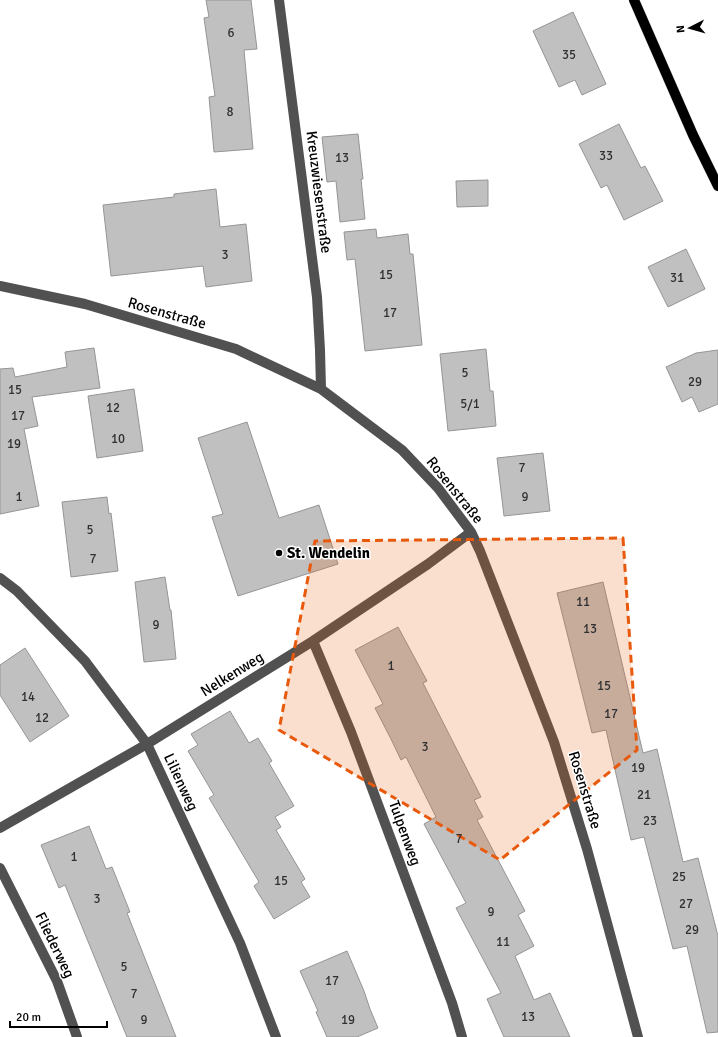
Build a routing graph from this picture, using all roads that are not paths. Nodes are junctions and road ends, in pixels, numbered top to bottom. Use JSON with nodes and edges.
{"nodes":[{"id":1,"x":279,"y":0,"type":"edge"},
{"id":2,"x":634,"y":0,"type":"edge"},
{"id":3,"x":718,"y":186,"type":"edge"},
{"id":4,"x":0,"y":286,"type":"edge"},
{"id":5,"x":321,"y":389,"type":"junction"},
{"id":6,"x":470,"y":532,"type":"junction"},
{"id":7,"x":0,"y":578,"type":"edge"},
{"id":8,"x":313,"y":641,"type":"junction"},
{"id":9,"x":147,"y":744,"type":"junction"},
{"id":10,"x":0,"y":828,"type":"edge"},
{"id":11,"x":0,"y":868,"type":"edge"},
{"id":12,"x":77,"y":1037,"type":"edge"},
{"id":13,"x":276,"y":1037,"type":"edge"},
{"id":14,"x":462,"y":1037,"type":"edge"},
{"id":15,"x":638,"y":1037,"type":"edge"}],
"edges":[{"from":1,"to":5,"type":"street","name":"Kreuzwiesenstraße"},
{"from":2,"to":3,"type":"main road"},
{"from":4,"to":5,"type":"street","name":"Rosenstraße"},
{"from":5,"to":6,"type":"street","name":"Rosenstraße"},
{"from":6,"to":8,"type":"street","name":"Nelkenweg"},
{"from":6,"to":15,"type":"street","name":"Rosenstraße"},
{"from":7,"to":9,"type":"street","name":"Lilienweg"},
{"from":8,"to":9,"type":"street","name":"Nelkenweg"},
{"from":8,"to":14,"type":"street","name":"Tulpenweg"},
{"from":9,"to":10,"type":"street","name":"Nelkenweg"},
{"from":9,"to":13,"type":"street","name":"Lilienweg"},
{"from":11,"to":12,"type":"street","name":"Fliederweg"}]}
